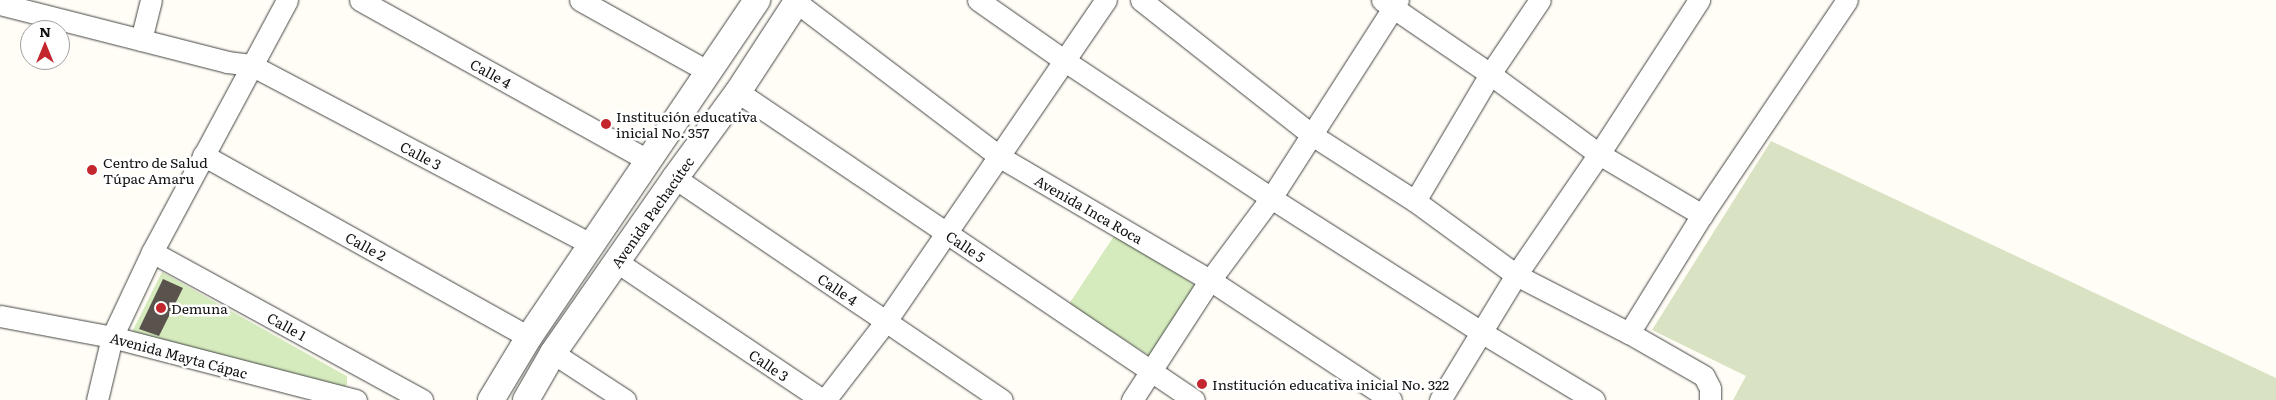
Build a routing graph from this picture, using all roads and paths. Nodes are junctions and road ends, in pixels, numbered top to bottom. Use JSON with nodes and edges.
{"nodes":[{"id":1,"x":151,"y":0,"type":"edge"},
{"id":2,"x":287,"y":0,"type":"edge"},
{"id":3,"x":360,"y":0,"type":"edge"},
{"id":4,"x":580,"y":0,"type":"edge"},
{"id":5,"x":757,"y":0,"type":"edge"},
{"id":6,"x":978,"y":0,"type":"edge"},
{"id":7,"x":1106,"y":0,"type":"edge"},
{"id":8,"x":1141,"y":0,"type":"edge"},
{"id":9,"x":1540,"y":0,"type":"edge"},
{"id":10,"x":1699,"y":0,"type":"edge"},
{"id":11,"x":1847,"y":0,"type":"edge"},
{"id":12,"x":797,"y":1,"type":"edge"},
{"id":13,"x":1391,"y":3,"type":"edge"},
{"id":14,"x":0,"y":4,"type":"edge"},
{"id":15,"x":140,"y":40,"type":"junction"},
{"id":16,"x":1065,"y":62,"type":"junction"},
{"id":17,"x":251,"y":65,"type":"junction"},
{"id":18,"x":708,"y":72,"type":"junction"},
{"id":19,"x":1490,"y":74,"type":"junction"},
{"id":20,"x":738,"y":92,"type":"junction"},
{"id":21,"x":1312,"y":135,"type":"junction"},
{"id":22,"x":1599,"y":154,"type":"junction"},
{"id":23,"x":203,"y":155,"type":"junction"},
{"id":24,"x":1000,"y":157,"type":"junction"},
{"id":25,"x":648,"y":160,"type":"junction"},
{"id":26,"x":674,"y":178,"type":"junction"},
{"id":27,"x":1271,"y":198,"type":"junction"},
{"id":28,"x":1414,"y":201,"type":"junction"},
{"id":29,"x":1702,"y":215,"type":"junction"},
{"id":30,"x":946,"y":233,"type":"junction"},
{"id":31,"x":592,"y":245,"type":"junction"},
{"id":32,"x":152,"y":252,"type":"junction"},
{"id":33,"x":617,"y":262,"type":"junction"},
{"id":34,"x":1516,"y":275,"type":"junction"},
{"id":35,"x":1210,"y":280,"type":"junction"},
{"id":36,"x":0,"y":316,"type":"edge"},
{"id":37,"x":886,"y":321,"type":"junction"},
{"id":38,"x":1481,"y":332,"type":"junction"},
{"id":39,"x":1629,"y":333,"type":"junction"},
{"id":40,"x":112,"y":337,"type":"junction"},
{"id":41,"x":529,"y":338,"type":"junction"},
{"id":42,"x":553,"y":353,"type":"junction"},
{"id":43,"x":1150,"y":372,"type":"junction"},
{"id":44,"x":286,"y":392,"type":"edge"},
{"id":45,"x":97,"y":400,"type":"edge"},
{"id":46,"x":356,"y":400,"type":"edge"},
{"id":47,"x":422,"y":400,"type":"edge"},
{"id":48,"x":491,"y":400,"type":"edge"},
{"id":49,"x":526,"y":400,"type":"edge"},
{"id":50,"x":625,"y":400,"type":"edge"},
{"id":51,"x":824,"y":400,"type":"edge"},
{"id":52,"x":1002,"y":400,"type":"edge"},
{"id":53,"x":1132,"y":400,"type":"edge"},
{"id":54,"x":1194,"y":400,"type":"edge"},
{"id":55,"x":1392,"y":400,"type":"edge"},
{"id":56,"x":1440,"y":400,"type":"edge"},
{"id":57,"x":1594,"y":400,"type":"edge"},
{"id":58,"x":1710,"y":400,"type":"edge"}],
"edges":[{"from":1,"to":15,"type":"street"},
{"from":2,"to":17,"type":"street"},
{"from":3,"to":25,"type":"street","name":"Calle 4"},
{"from":4,"to":18,"type":"street"},
{"from":5,"to":18,"type":"street"},
{"from":6,"to":16,"type":"street"},
{"from":7,"to":16,"type":"street"},
{"from":8,"to":21,"type":"street"},
{"from":9,"to":19,"type":"street"},
{"from":10,"to":22,"type":"street"},
{"from":11,"to":29,"type":"street"},
{"from":12,"to":20,"type":"street","name":"Avenida Pachacútec"},
{"from":12,"to":24,"type":"street","name":"Avenida Inca Roca"},
{"from":13,"to":19,"type":"street"},
{"from":13,"to":21,"type":"street"},
{"from":14,"to":15,"type":"street"},
{"from":15,"to":17,"type":"street"},
{"from":16,"to":24,"type":"street"},
{"from":16,"to":27,"type":"street"},
{"from":17,"to":23,"type":"street"},
{"from":17,"to":31,"type":"street","name":"Calle 3"},
{"from":18,"to":25,"type":"street"},
{"from":19,"to":22,"type":"street"},
{"from":19,"to":28,"type":"street"},
{"from":20,"to":26,"type":"street","name":"Avenida Pachacútec"},
{"from":20,"to":30,"type":"street","name":"Calle 5"},
{"from":21,"to":27,"type":"street"},
{"from":21,"to":28,"type":"street"},
{"from":22,"to":29,"type":"street"},
{"from":22,"to":34,"type":"street"},
{"from":23,"to":32,"type":"street"},
{"from":23,"to":41,"type":"street","name":"Calle 2"},
{"from":24,"to":30,"type":"street"},
{"from":24,"to":35,"type":"street","name":"Avenida Inca Roca"},
{"from":25,"to":31,"type":"street"},
{"from":26,"to":33,"type":"street","name":"Avenida Pachacútec"},
{"from":26,"to":37,"type":"street","name":"Calle 4"},
{"from":27,"to":35,"type":"street"},
{"from":27,"to":38,"type":"street"},
{"from":28,"to":34,"type":"street"},
{"from":29,"to":39,"type":"street"},
{"from":30,"to":37,"type":"street"},
{"from":30,"to":43,"type":"street","name":"Calle 5"},
{"from":31,"to":41,"type":"street"},
{"from":32,"to":40,"type":"street"},
{"from":32,"to":47,"type":"street","name":"Calle 1"},
{"from":33,"to":42,"type":"street","name":"Avenida Pachacútec"},
{"from":33,"to":51,"type":"street","name":"Calle 3"},
{"from":34,"to":38,"type":"street"},
{"from":34,"to":39,"type":"street"},
{"from":35,"to":43,"type":"street"},
{"from":35,"to":55,"type":"street","name":"Avenida Inca Roca"},
{"from":36,"to":40,"type":"street","name":"Avenida Mayta Cápac"},
{"from":37,"to":51,"type":"street"},
{"from":37,"to":52,"type":"street","name":"Calle 4"},
{"from":38,"to":56,"type":"street"},
{"from":38,"to":57,"type":"street"},
{"from":39,"to":58,"type":"street"},
{"from":40,"to":44,"type":"street","name":"Avenida Mayta Cápac"},
{"from":40,"to":45,"type":"street"},
{"from":41,"to":48,"type":"street"},
{"from":42,"to":49,"type":"street","name":"Avenida Pachacútec"},
{"from":42,"to":50,"type":"street"},
{"from":43,"to":53,"type":"street"},
{"from":43,"to":54,"type":"street","name":"Calle 5"},
{"from":44,"to":46,"type":"street","name":"Avenida Mayta Cápac"}]}
